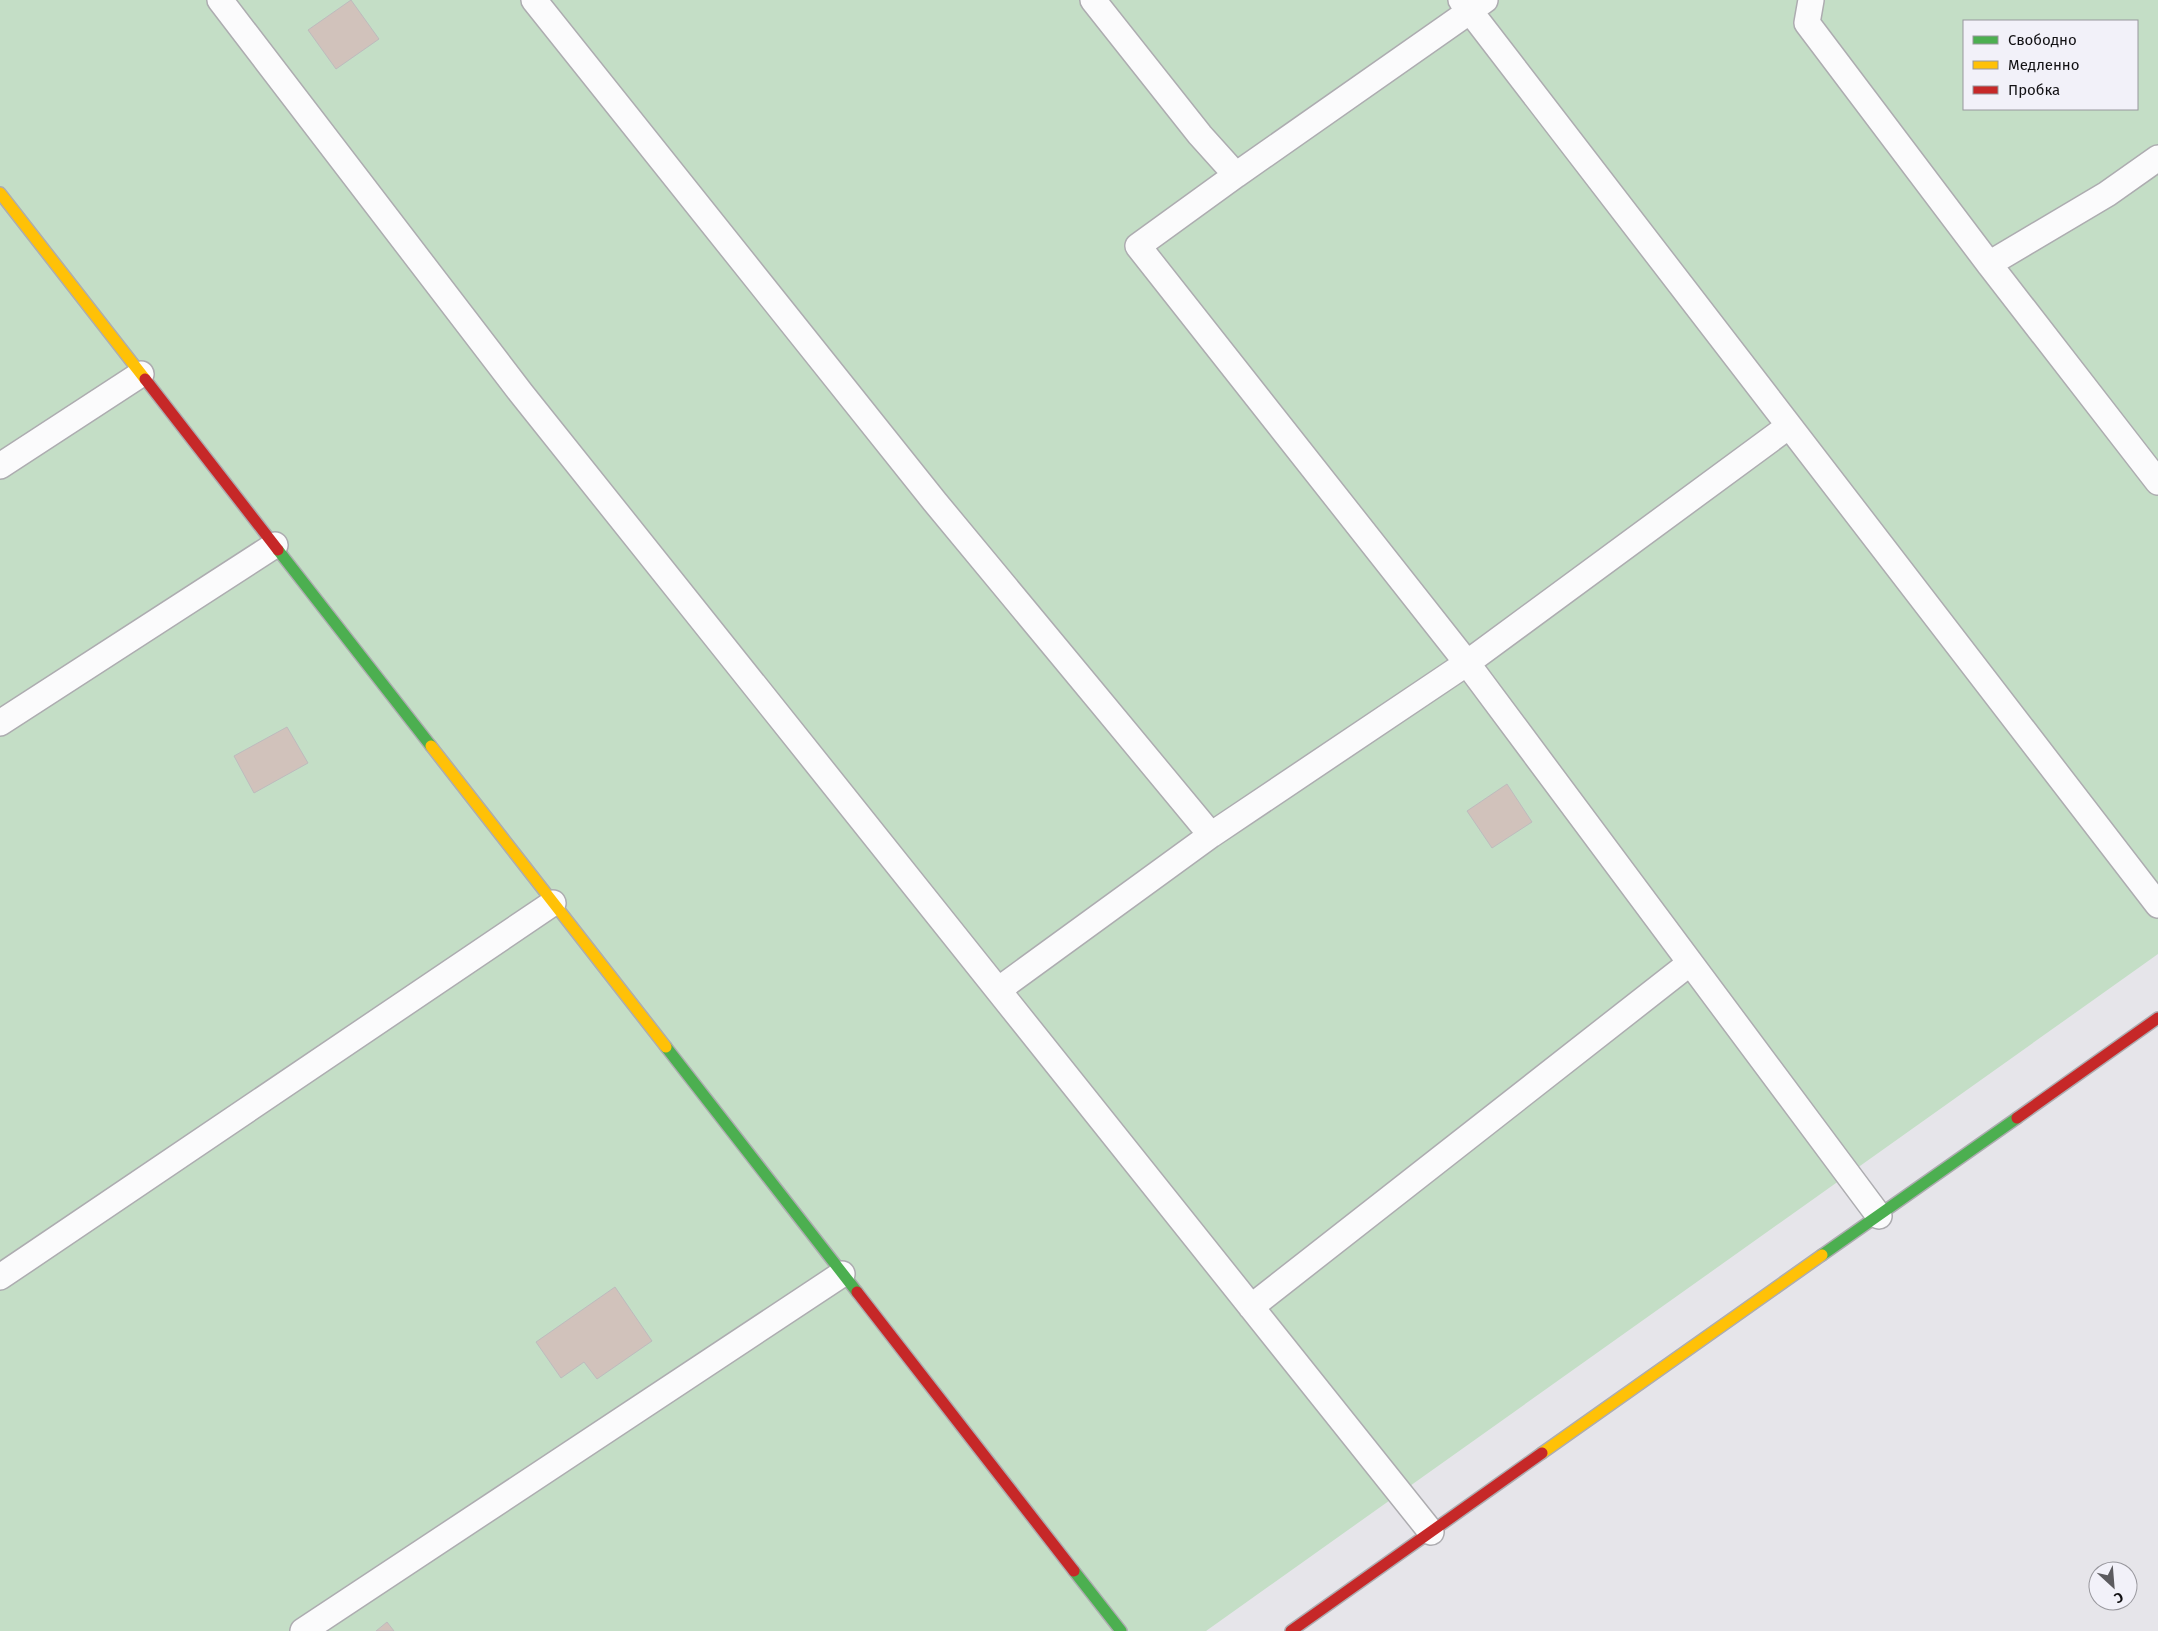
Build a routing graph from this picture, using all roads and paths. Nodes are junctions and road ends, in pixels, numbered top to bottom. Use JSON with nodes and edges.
{"nodes":[{"id":1,"x":220,"y":0,"type":"edge"},
{"id":2,"x":534,"y":0,"type":"edge"},
{"id":3,"x":1093,"y":0,"type":"edge"},
{"id":4,"x":1812,"y":0,"type":"edge"},
{"id":5,"x":1472,"y":4,"type":"edge"},
{"id":6,"x":2158,"y":158,"type":"edge"},
{"id":7,"x":1236,"y":175,"type":"junction"},
{"id":8,"x":0,"y":193,"type":"edge"},
{"id":9,"x":1989,"y":264,"type":"junction"},
{"id":10,"x":141,"y":374,"type":"junction"},
{"id":11,"x":1789,"y":426,"type":"junction"},
{"id":12,"x":0,"y":466,"type":"edge"},
{"id":13,"x":2158,"y":482,"type":"edge"},
{"id":14,"x":275,"y":545,"type":"junction"},
{"id":15,"x":1467,"y":663,"type":"junction"},
{"id":16,"x":0,"y":723,"type":"edge"},
{"id":17,"x":1211,"y":835,"type":"junction"},
{"id":18,"x":553,"y":903,"type":"junction"},
{"id":19,"x":2158,"y":905,"type":"edge"},
{"id":20,"x":1690,"y":963,"type":"junction"},
{"id":21,"x":998,"y":990,"type":"junction"},
{"id":22,"x":2158,"y":1018,"type":"edge"},
{"id":23,"x":1879,"y":1216,"type":"junction"},
{"id":24,"x":842,"y":1274,"type":"junction"},
{"id":25,"x":0,"y":1277,"type":"edge"},
{"id":26,"x":1251,"y":1307,"type":"junction"},
{"id":27,"x":1431,"y":1532,"type":"junction"},
{"id":28,"x":303,"y":1631,"type":"edge"},
{"id":29,"x":1121,"y":1631,"type":"edge"},
{"id":30,"x":1291,"y":1631,"type":"edge"}],
"edges":[{"from":1,"to":21,"type":"lane"},
{"from":2,"to":17,"type":"lane"},
{"from":3,"to":7,"type":"lane"},
{"from":4,"to":9,"type":"lane"},
{"from":5,"to":7,"type":"lane"},
{"from":5,"to":11,"type":"lane"},
{"from":6,"to":9,"type":"lane"},
{"from":7,"to":15,"type":"lane"},
{"from":8,"to":10,"type":"street"},
{"from":9,"to":13,"type":"lane"},
{"from":10,"to":12,"type":"lane"},
{"from":10,"to":14,"type":"street"},
{"from":11,"to":15,"type":"lane"},
{"from":11,"to":19,"type":"lane"},
{"from":14,"to":16,"type":"lane"},
{"from":14,"to":18,"type":"street"},
{"from":15,"to":17,"type":"lane"},
{"from":15,"to":20,"type":"lane"},
{"from":17,"to":21,"type":"lane"},
{"from":18,"to":24,"type":"street"},
{"from":18,"to":25,"type":"lane"},
{"from":20,"to":23,"type":"lane"},
{"from":20,"to":26,"type":"lane"},
{"from":21,"to":26,"type":"lane"},
{"from":22,"to":23,"type":"street"},
{"from":23,"to":27,"type":"street"},
{"from":24,"to":28,"type":"lane"},
{"from":24,"to":29,"type":"street"},
{"from":26,"to":27,"type":"lane"},
{"from":27,"to":30,"type":"street"}]}
